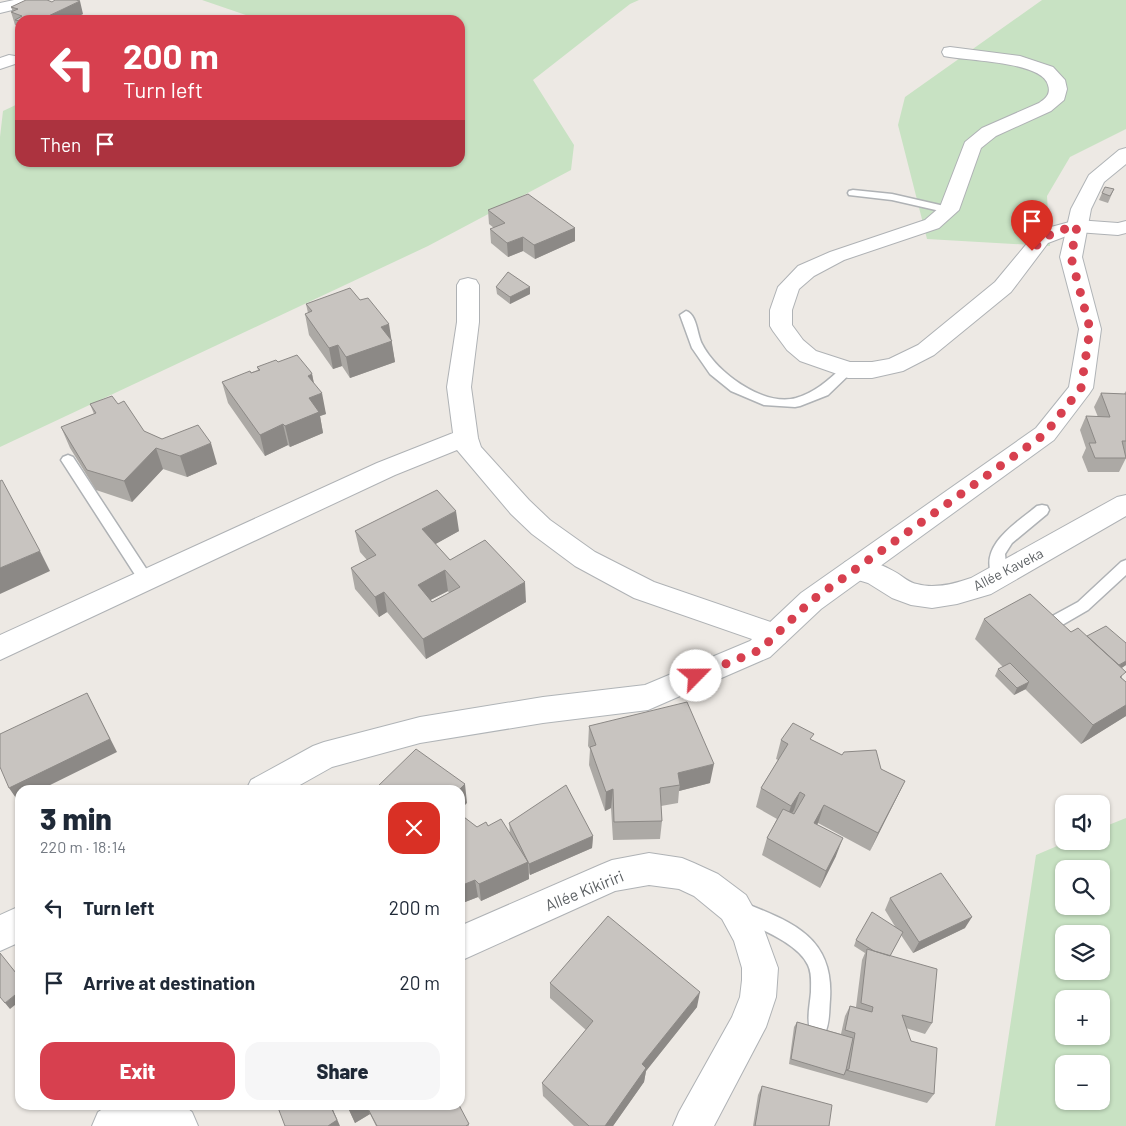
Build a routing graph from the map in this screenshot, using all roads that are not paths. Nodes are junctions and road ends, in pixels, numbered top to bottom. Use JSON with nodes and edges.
{"nodes":[{"id":1,"x":35,"y":0,"type":"edge"},
{"id":2,"x":0,"y":8,"type":"edge"},
{"id":3,"x":950,"y":52,"type":"dead end"},
{"id":4,"x":1126,"y":154,"type":"edge"},
{"id":5,"x":853,"y":193,"type":"dead end"},
{"id":6,"x":949,"y":210,"type":"junction"},
{"id":7,"x":1077,"y":226,"type":"junction"},
{"id":8,"x":1126,"y":228,"type":"edge"},
{"id":9,"x":468,"y":284,"type":"dead end"},
{"id":10,"x":686,"y":315,"type":"dead end"},
{"id":11,"x":848,"y":370,"type":"junction"},
{"id":12,"x":466,"y":438,"type":"junction"},
{"id":13,"x":68,"y":460,"type":"edge"},
{"id":14,"x":1126,"y":504,"type":"edge"},
{"id":15,"x":1042,"y":510,"type":"dead end"},
{"id":16,"x":1126,"y":566,"type":"edge"},
{"id":17,"x":855,"y":569,"type":"junction"},
{"id":18,"x":999,"y":576,"type":"junction"},
{"id":19,"x":146,"y":580,"type":"junction"},
{"id":20,"x":1051,"y":624,"type":"edge"},
{"id":21,"x":775,"y":635,"type":"junction"},
{"id":22,"x":0,"y":648,"type":"edge"},
{"id":23,"x":271,"y":785,"type":"edge"},
{"id":24,"x":734,"y":907,"type":"junction"},
{"id":25,"x":15,"y":926,"type":"edge"},
{"id":26,"x":0,"y":934,"type":"edge"},
{"id":27,"x":465,"y":942,"type":"edge"},
{"id":28,"x":818,"y":1026,"type":"edge"},
{"id":29,"x":135,"y":1110,"type":"edge"},
{"id":30,"x":157,"y":1110,"type":"edge"},
{"id":31,"x":112,"y":1126,"type":"edge"},
{"id":32,"x":178,"y":1126,"type":"edge"},
{"id":33,"x":693,"y":1126,"type":"edge"}],
"edges":[{"from":1,"to":2,"type":"street"},
{"from":3,"to":6,"type":"street"},
{"from":4,"to":7,"type":"street"},
{"from":5,"to":6,"type":"lane"},
{"from":6,"to":11,"type":"street"},
{"from":7,"to":8,"type":"street"},
{"from":7,"to":11,"type":"street"},
{"from":7,"to":17,"type":"street"},
{"from":9,"to":12,"type":"street"},
{"from":10,"to":11,"type":"lane"},
{"from":12,"to":19,"type":"street"},
{"from":12,"to":21,"type":"street"},
{"from":13,"to":19,"type":"lane"},
{"from":14,"to":18,"type":"street","name":"Allée Kaveka"},
{"from":15,"to":18,"type":"lane"},
{"from":16,"to":20,"type":"lane"},
{"from":17,"to":18,"type":"street","name":"Allée Kaveka"},
{"from":17,"to":21,"type":"street"},
{"from":19,"to":22,"type":"street"},
{"from":21,"to":23,"type":"street"},
{"from":24,"to":27,"type":"street","name":"Allée Kikiriri"},
{"from":24,"to":28,"type":"lane"},
{"from":24,"to":33,"type":"street","name":"Allée Kikiriri"},
{"from":25,"to":26,"type":"street"},
{"from":29,"to":31,"type":"street"},
{"from":30,"to":32,"type":"street"}]}
